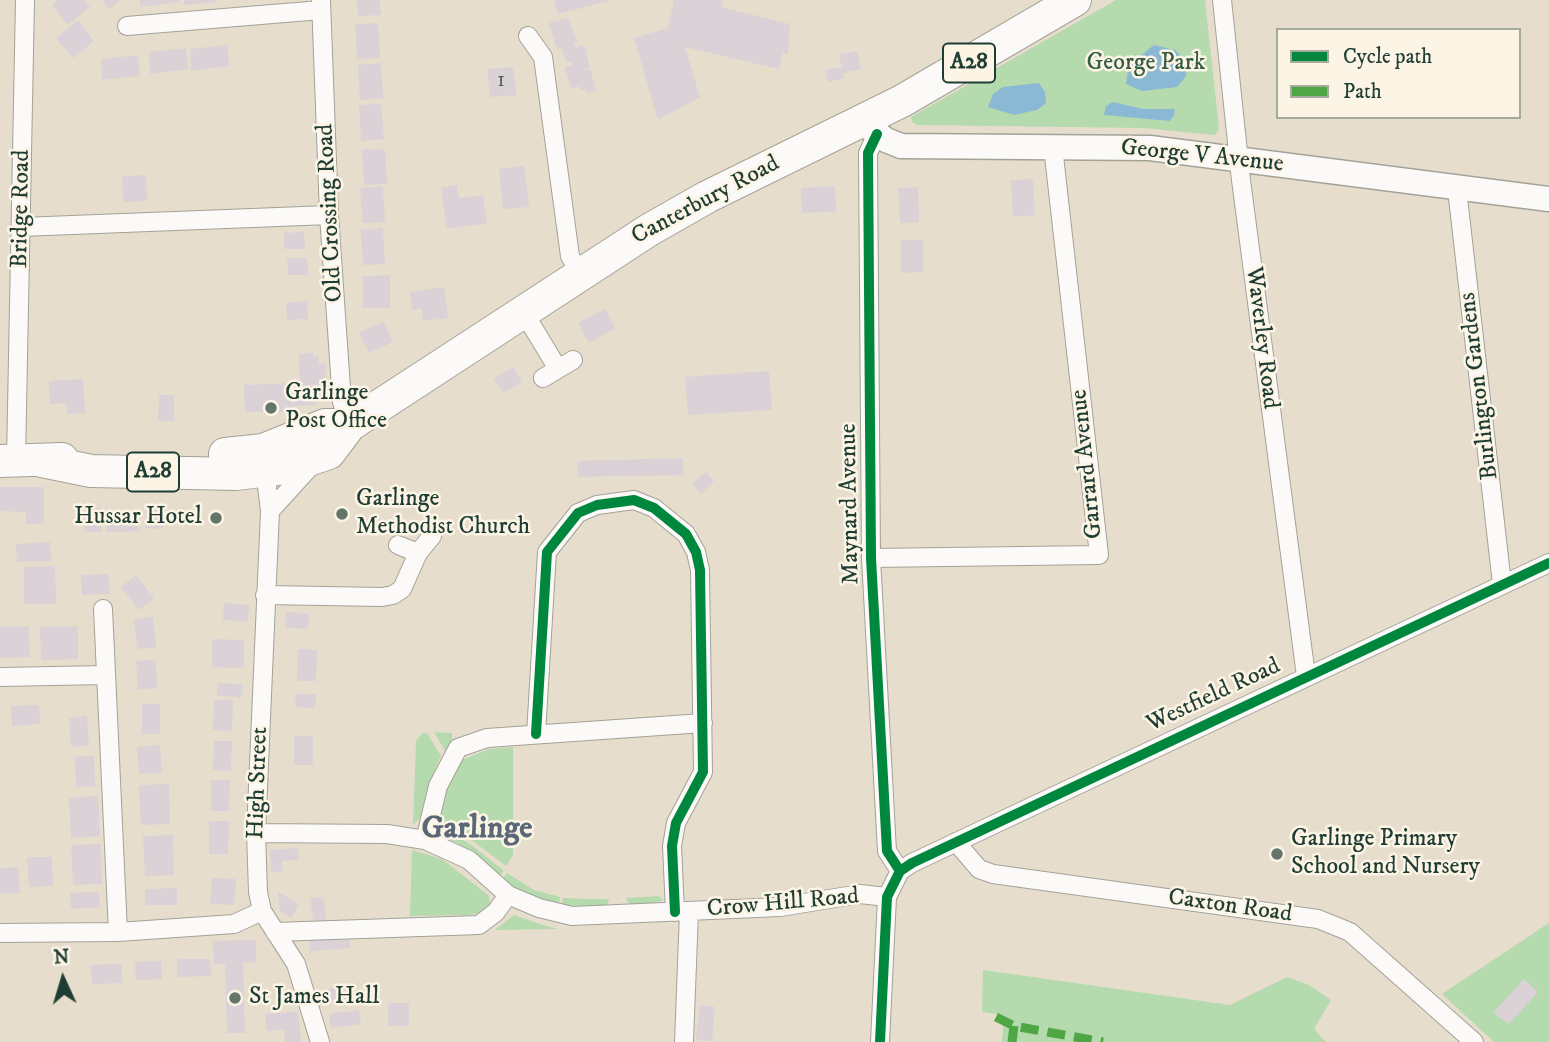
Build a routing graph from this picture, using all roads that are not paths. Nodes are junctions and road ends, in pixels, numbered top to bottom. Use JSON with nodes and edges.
{"nodes":[{"id":1,"x":25,"y":0,"type":"edge"},
{"id":2,"x":1075,"y":0,"type":"edge"},
{"id":3,"x":1222,"y":0,"type":"edge"},
{"id":4,"x":321,"y":5,"type":"edge"},
{"id":5,"x":127,"y":26,"type":"dead end"},
{"id":6,"x":528,"y":36,"type":"dead end"},
{"id":7,"x":868,"y":128,"type":"junction"},
{"id":8,"x":1053,"y":147,"type":"junction"},
{"id":9,"x":1239,"y":160,"type":"junction"},
{"id":10,"x":1457,"y":189,"type":"junction"},
{"id":11,"x":1549,"y":199,"type":"edge"},
{"id":12,"x":329,"y":215,"type":"junction"},
{"id":13,"x":21,"y":227,"type":"junction"},
{"id":14,"x":580,"y":274,"type":"junction"},
{"id":15,"x":523,"y":312,"type":"junction"},
{"id":16,"x":558,"y":369,"type":"dead end"},
{"id":17,"x":350,"y":425,"type":"junction"},
{"id":18,"x":328,"y":453,"type":"junction"},
{"id":19,"x":263,"y":460,"type":"junction"},
{"id":20,"x":19,"y":461,"type":"edge"},
{"id":21,"x":270,"y":511,"type":"junction"},
{"id":22,"x":432,"y":536,"type":"dead end"},
{"id":23,"x":398,"y":545,"type":"dead end"},
{"id":24,"x":418,"y":553,"type":"junction"},
{"id":25,"x":871,"y":558,"type":"junction"},
{"id":26,"x":1549,"y":563,"type":"edge"},
{"id":27,"x":1502,"y":584,"type":"junction"},
{"id":28,"x":265,"y":595,"type":"junction"},
{"id":29,"x":103,"y":609,"type":"dead end"},
{"id":30,"x":106,"y":675,"type":"junction"},
{"id":31,"x":1306,"y":676,"type":"junction"},
{"id":32,"x":0,"y":677,"type":"edge"},
{"id":33,"x":703,"y":723,"type":"junction"},
{"id":34,"x":536,"y":734,"type":"junction"},
{"id":35,"x":256,"y":833,"type":"junction"},
{"id":36,"x":425,"y":840,"type":"junction"},
{"id":37,"x":956,"y":842,"type":"junction"},
{"id":38,"x":900,"y":871,"type":"junction"},
{"id":39,"x":508,"y":895,"type":"junction"},
{"id":40,"x":887,"y":897,"type":"junction"},
{"id":41,"x":262,"y":911,"type":"junction"},
{"id":42,"x":682,"y":912,"type":"junction"},
{"id":43,"x":118,"y":932,"type":"junction"},
{"id":44,"x":275,"y":932,"type":"junction"},
{"id":45,"x":0,"y":933,"type":"edge"},
{"id":46,"x":320,"y":1042,"type":"edge"},
{"id":47,"x":684,"y":1042,"type":"edge"},
{"id":48,"x":880,"y":1042,"type":"edge"},
{"id":49,"x":1474,"y":1042,"type":"edge"}],
"edges":[{"from":1,"to":13,"type":"street","name":"Bridge Road"},
{"from":2,"to":7,"type":"highway","name":"Canterbury Road","number":"A28"},
{"from":3,"to":9,"type":"street","name":"Waverley Road"},
{"from":4,"to":5,"type":"street"},
{"from":4,"to":12,"type":"street","name":"Old Crossing Road"},
{"from":6,"to":14,"type":"street"},
{"from":7,"to":8,"type":"main road","name":"George V Avenue"},
{"from":7,"to":14,"type":"highway","name":"Canterbury Road","number":"A28"},
{"from":7,"to":25,"type":"street","name":"Maynard Avenue"},
{"from":8,"to":9,"type":"main road","name":"George V Avenue"},
{"from":8,"to":25,"type":"street","name":"Garrard Avenue"},
{"from":9,"to":10,"type":"main road","name":"George V Avenue"},
{"from":9,"to":31,"type":"street","name":"Waverley Road"},
{"from":10,"to":11,"type":"main road","name":"George V Avenue"},
{"from":10,"to":27,"type":"street","name":"Burlington Gardens"},
{"from":12,"to":13,"type":"street"},
{"from":12,"to":17,"type":"street","name":"Old Crossing Road"},
{"from":13,"to":20,"type":"street","name":"Bridge Road"},
{"from":14,"to":15,"type":"highway","name":"Canterbury Road","number":"A28"},
{"from":15,"to":16,"type":"street"},
{"from":15,"to":17,"type":"highway","name":"Canterbury Road","number":"A28"},
{"from":17,"to":18,"type":"highway","name":"Canterbury Road","number":"A28"},
{"from":17,"to":19,"type":"highway","name":"Canterbury Road","number":"A28"},
{"from":18,"to":19,"type":"highway","name":"Canterbury Road","number":"A28"},
{"from":18,"to":21,"type":"street"},
{"from":19,"to":20,"type":"highway","name":"Canterbury Road","number":"A28"},
{"from":19,"to":21,"type":"street","name":"High Street"},
{"from":21,"to":28,"type":"street","name":"High Street"},
{"from":22,"to":24,"type":"street"},
{"from":23,"to":24,"type":"street"},
{"from":24,"to":28,"type":"street"},
{"from":25,"to":38,"type":"street","name":"Maynard Avenue"},
{"from":26,"to":27,"type":"street","name":"Westfield Road"},
{"from":27,"to":31,"type":"street","name":"Westfield Road"},
{"from":28,"to":35,"type":"street","name":"High Street"},
{"from":29,"to":30,"type":"street"},
{"from":30,"to":32,"type":"street"},
{"from":30,"to":43,"type":"street"},
{"from":31,"to":37,"type":"street","name":"Westfield Road"},
{"from":33,"to":34,"type":"street"},
{"from":33,"to":34,"type":"street"},
{"from":33,"to":42,"type":"street"},
{"from":34,"to":36,"type":"street"},
{"from":35,"to":36,"type":"street","name":"Crow Hill Road"},
{"from":35,"to":41,"type":"street","name":"High Street"},
{"from":36,"to":39,"type":"street","name":"Crow Hill Road"},
{"from":37,"to":38,"type":"street","name":"Westfield Road"},
{"from":37,"to":49,"type":"street","name":"Caxton Road"},
{"from":38,"to":40,"type":"street"},
{"from":39,"to":42,"type":"street","name":"Crow Hill Road"},
{"from":39,"to":44,"type":"street"},
{"from":40,"to":42,"type":"street","name":"Crow Hill Road"},
{"from":40,"to":48,"type":"street"},
{"from":41,"to":43,"type":"street"},
{"from":41,"to":44,"type":"street","name":"High Street"},
{"from":42,"to":47,"type":"street"},
{"from":43,"to":45,"type":"street"},
{"from":44,"to":46,"type":"street","name":"High Street"}]}
